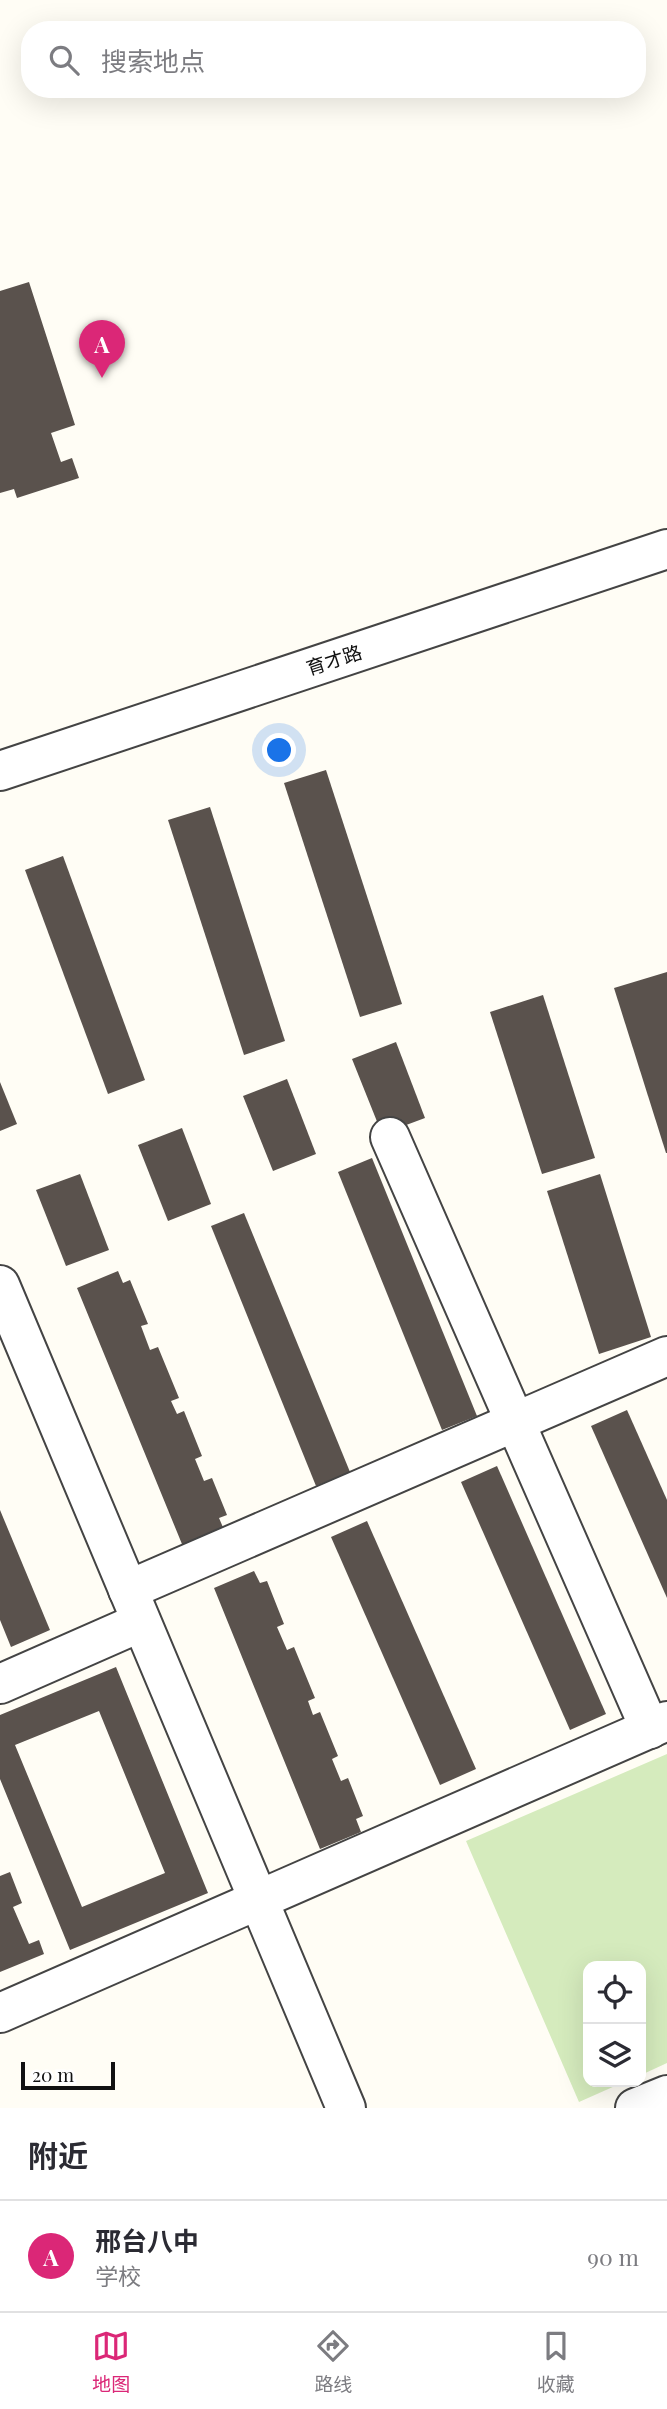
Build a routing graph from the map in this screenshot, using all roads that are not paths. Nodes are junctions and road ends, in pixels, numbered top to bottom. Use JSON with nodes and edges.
{"nodes":[{"id":1,"x":667,"y":549,"type":"edge"},
{"id":2,"x":0,"y":771,"type":"edge"},
{"id":3,"x":390,"y":1137,"type":"dead end"},
{"id":4,"x":0,"y":1285,"type":"edge"},
{"id":5,"x":667,"y":1356,"type":"edge"},
{"id":6,"x":516,"y":1422,"type":"junction"},
{"id":7,"x":135,"y":1606,"type":"junction"},
{"id":8,"x":0,"y":1684,"type":"edge"},
{"id":9,"x":659,"y":1725,"type":"edge"},
{"id":10,"x":259,"y":1901,"type":"junction"},
{"id":11,"x":0,"y":2013,"type":"edge"},
{"id":12,"x":667,"y":2095,"type":"edge"},
{"id":13,"x":346,"y":2108,"type":"edge"},
{"id":14,"x":635,"y":2108,"type":"edge"}],
"edges":[{"from":1,"to":2,"type":"street","name":"育才路"},
{"from":3,"to":6,"type":"street"},
{"from":4,"to":7,"type":"street"},
{"from":5,"to":6,"type":"street"},
{"from":6,"to":7,"type":"street"},
{"from":6,"to":9,"type":"street"},
{"from":7,"to":8,"type":"street"},
{"from":7,"to":10,"type":"street"},
{"from":9,"to":10,"type":"street"},
{"from":10,"to":11,"type":"street"},
{"from":10,"to":13,"type":"street"},
{"from":12,"to":14,"type":"street"}]}
